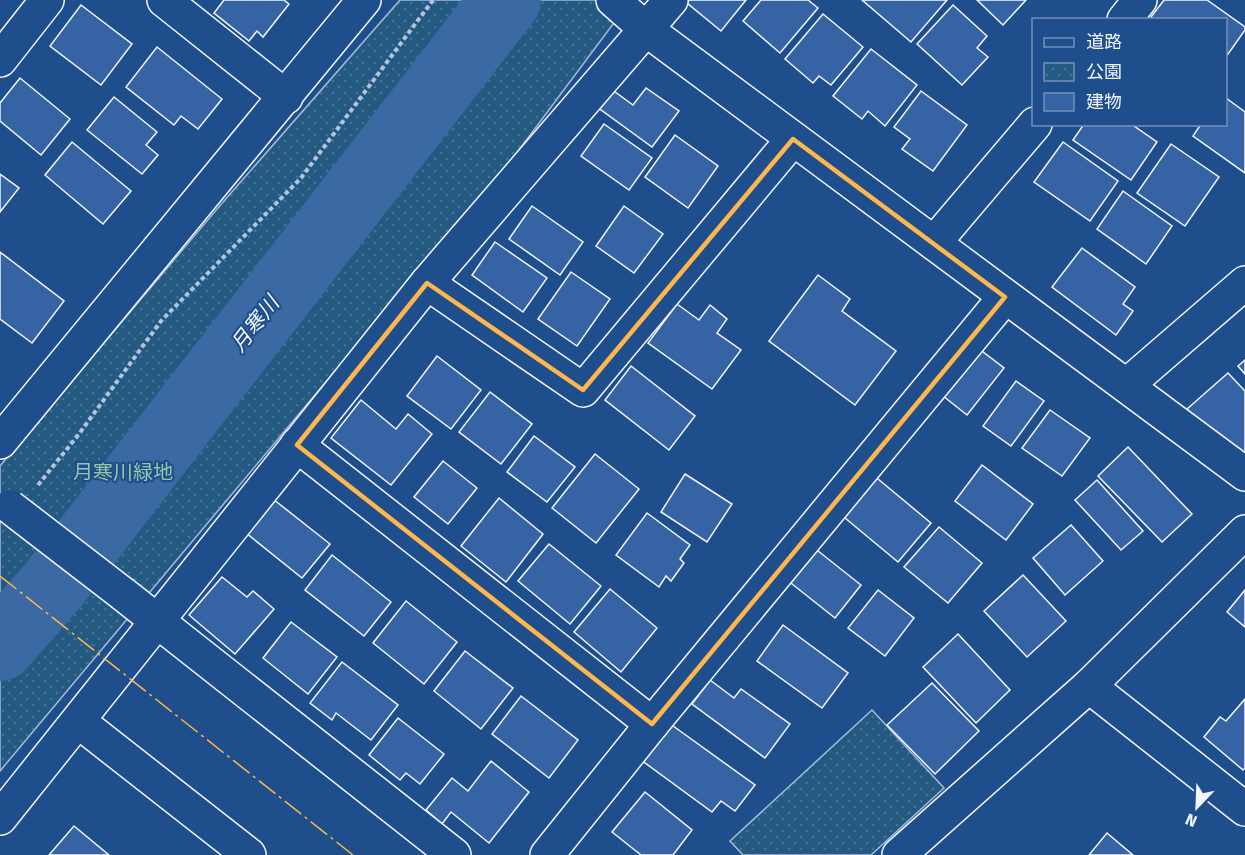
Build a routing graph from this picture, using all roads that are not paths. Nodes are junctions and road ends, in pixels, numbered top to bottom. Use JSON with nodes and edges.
{"nodes":[{"id":1,"x":47,"y":0,"type":"edge"},
{"id":2,"x":164,"y":0,"type":"edge"},
{"id":3,"x":364,"y":0,"type":"edge"},
{"id":4,"x":613,"y":0,"type":"edge"},
{"id":5,"x":671,"y":0,"type":"edge"},
{"id":6,"x":1140,"y":0,"type":"edge"},
{"id":7,"x":1126,"y":18,"type":"edge"},
{"id":8,"x":647,"y":30,"type":"junction"},
{"id":9,"x":0,"y":60,"type":"edge"},
{"id":10,"x":286,"y":97,"type":"junction"},
{"id":11,"x":1033,"y":126,"type":"edge"},
{"id":12,"x":793,"y":139,"type":"junction"},
{"id":13,"x":934,"y":243,"type":"junction"},
{"id":14,"x":427,"y":283,"type":"junction"},
{"id":15,"x":1245,"y":283,"type":"edge"},
{"id":16,"x":1005,"y":297,"type":"junction"},
{"id":17,"x":1127,"y":385,"type":"junction"},
{"id":18,"x":0,"y":442,"type":"edge"},
{"id":19,"x":297,"y":445,"type":"junction"},
{"id":20,"x":1245,"y":474,"type":"edge"},
{"id":21,"x":5,"y":503,"type":"edge"},
{"id":22,"x":1245,"y":532,"type":"edge"},
{"id":23,"x":156,"y":621,"type":"junction"},
{"id":24,"x":1089,"y":686,"type":"junction"},
{"id":25,"x":78,"y":721,"type":"junction"},
{"id":26,"x":652,"y":724,"type":"junction"},
{"id":27,"x":1245,"y":809,"type":"edge"},
{"id":28,"x":0,"y":818,"type":"edge"},
{"id":29,"x":249,"y":855,"type":"edge"},
{"id":30,"x":454,"y":855,"type":"edge"},
{"id":31,"x":547,"y":855,"type":"edge"},
{"id":32,"x":899,"y":855,"type":"edge"}],
"edges":[{"from":1,"to":9,"type":"street"},
{"from":2,"to":10,"type":"street"},
{"from":3,"to":10,"type":"street"},
{"from":4,"to":8,"type":"street"},
{"from":5,"to":8,"type":"street"},
{"from":6,"to":7,"type":"street"},
{"from":8,"to":12,"type":"street"},
{"from":8,"to":14,"type":"street"},
{"from":10,"to":18,"type":"street"},
{"from":11,"to":13,"type":"street"},
{"from":12,"to":13,"type":"street"},
{"from":12,"to":14,"type":"street"},
{"from":13,"to":16,"type":"street"},
{"from":14,"to":19,"type":"street"},
{"from":15,"to":17,"type":"street"},
{"from":16,"to":17,"type":"street"},
{"from":16,"to":26,"type":"street"},
{"from":17,"to":20,"type":"street"},
{"from":19,"to":23,"type":"street"},
{"from":19,"to":26,"type":"street"},
{"from":21,"to":23,"type":"street","bridge":true},
{"from":22,"to":24,"type":"street"},
{"from":23,"to":25,"type":"street"},
{"from":23,"to":30,"type":"street"},
{"from":24,"to":27,"type":"street"},
{"from":24,"to":32,"type":"street"},
{"from":25,"to":28,"type":"street"},
{"from":25,"to":29,"type":"street"},
{"from":26,"to":31,"type":"street"}]}
